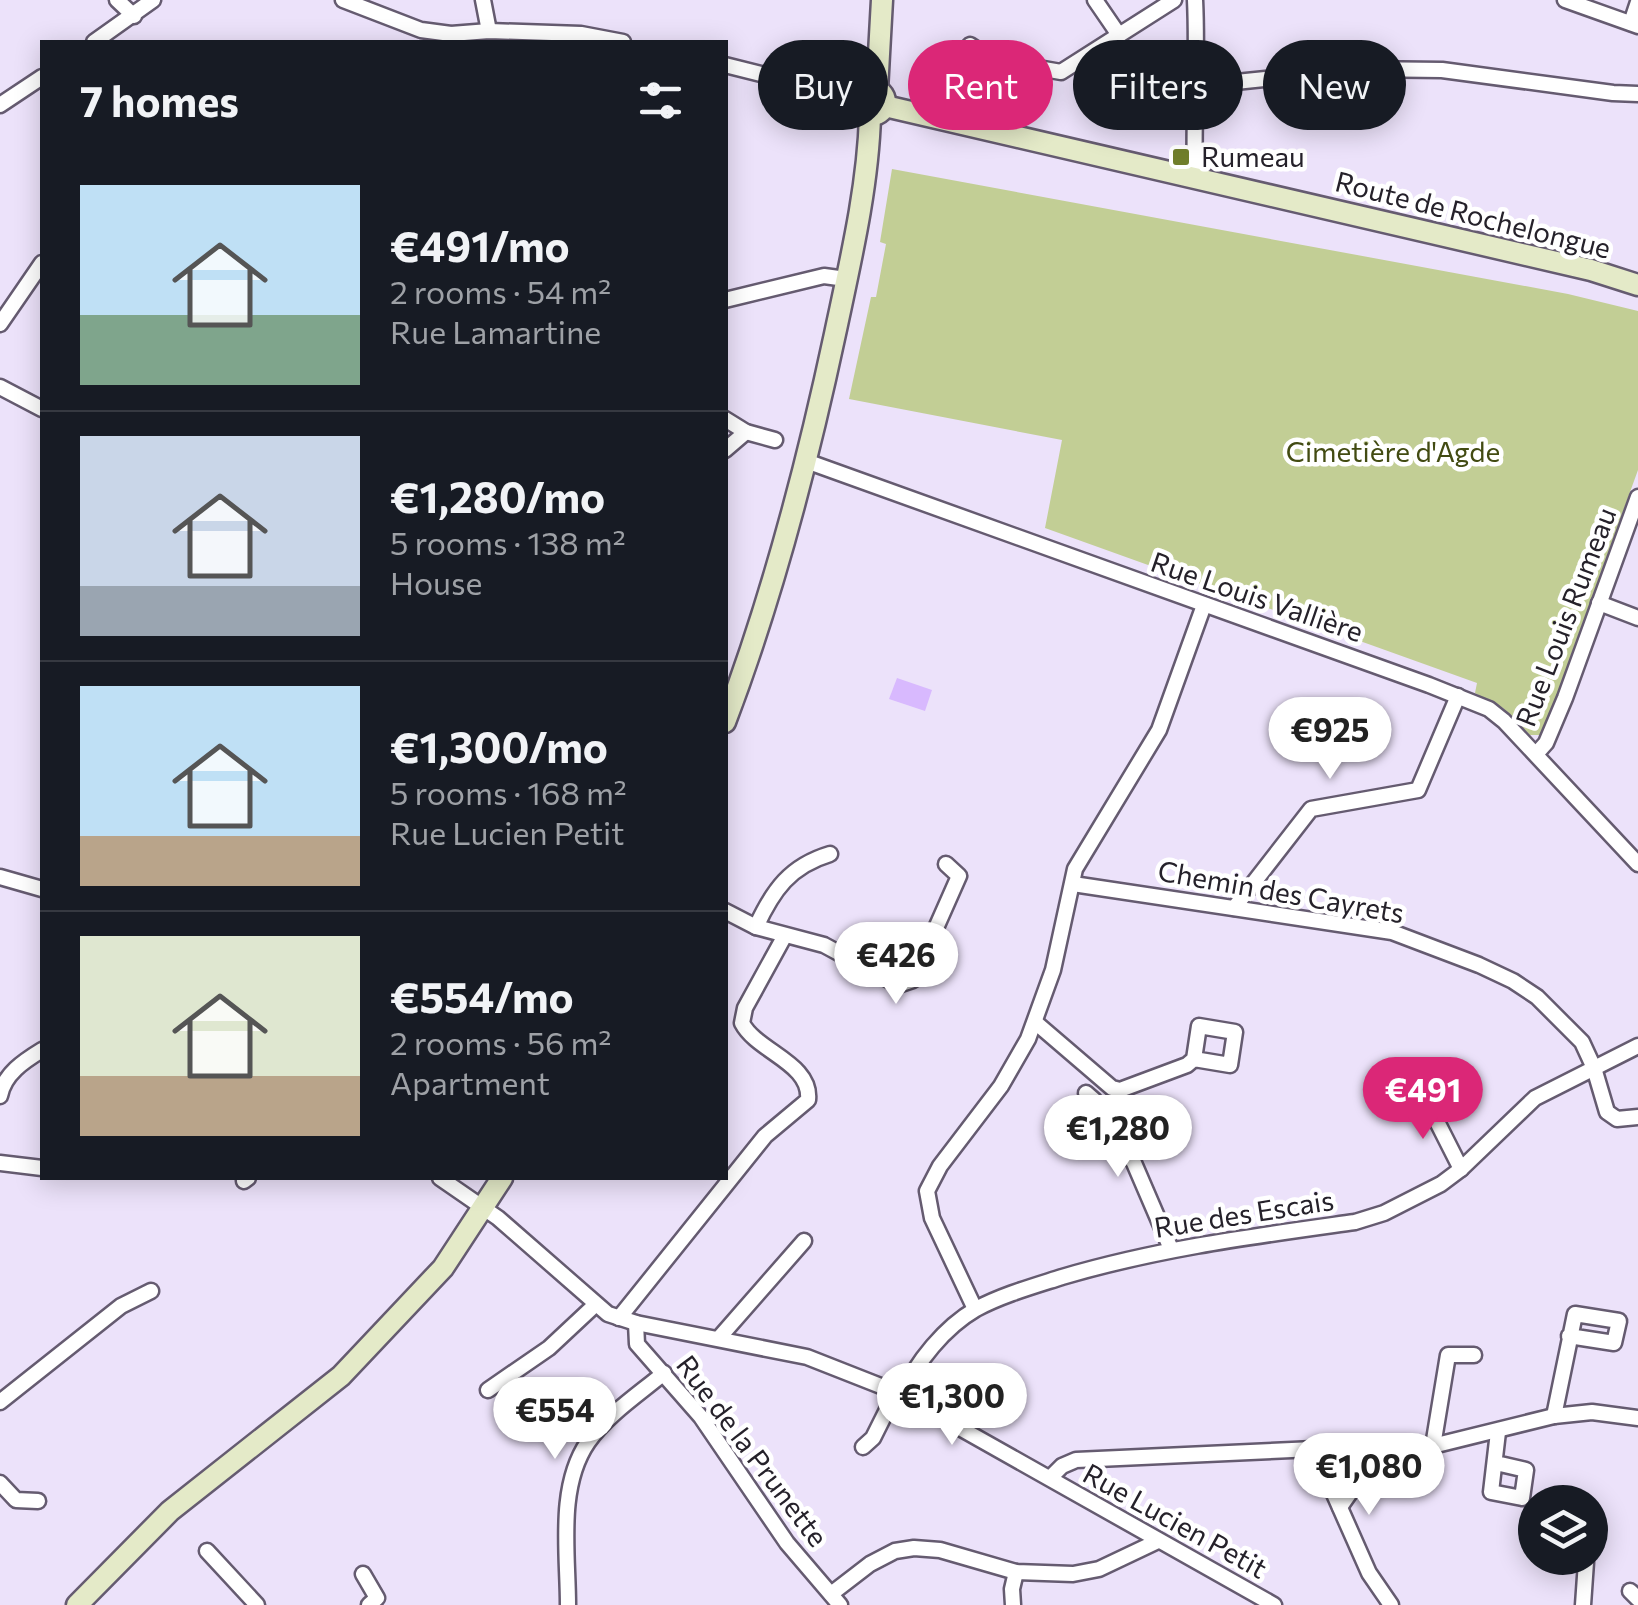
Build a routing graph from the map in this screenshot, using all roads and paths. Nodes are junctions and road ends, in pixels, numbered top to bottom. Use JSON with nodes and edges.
{"nodes":[{"id":1,"x":118,"y":0,"type":"edge"},
{"id":2,"x":153,"y":0,"type":"edge"},
{"id":3,"x":343,"y":0,"type":"edge"},
{"id":4,"x":483,"y":0,"type":"edge"},
{"id":5,"x":882,"y":0,"type":"edge"},
{"id":6,"x":1095,"y":0,"type":"edge"},
{"id":7,"x":1174,"y":0,"type":"edge"},
{"id":8,"x":1196,"y":0,"type":"edge"},
{"id":9,"x":1565,"y":0,"type":"edge"},
{"id":10,"x":1638,"y":2,"type":"edge"},
{"id":11,"x":1594,"y":4,"type":"edge"},
{"id":12,"x":134,"y":16,"type":"junction"},
{"id":13,"x":1634,"y":24,"type":"edge"},
{"id":14,"x":489,"y":31,"type":"junction"},
{"id":15,"x":1119,"y":36,"type":"junction"},
{"id":16,"x":450,"y":38,"type":"edge"},
{"id":17,"x":97,"y":40,"type":"edge"},
{"id":18,"x":612,"y":40,"type":"edge"},
{"id":19,"x":878,"y":40,"type":"edge"},
{"id":20,"x":1196,"y":40,"type":"edge"},
{"id":21,"x":728,"y":66,"type":"edge"},
{"id":22,"x":1053,"y":70,"type":"edge"},
{"id":23,"x":758,"y":73,"type":"edge"},
{"id":24,"x":40,"y":78,"type":"edge"},
{"id":25,"x":1243,"y":81,"type":"edge"},
{"id":26,"x":1638,"y":94,"type":"edge"},
{"id":27,"x":0,"y":105,"type":"edge"},
{"id":28,"x":888,"y":105,"type":"edge"},
{"id":29,"x":869,"y":130,"type":"edge"},
{"id":30,"x":1194,"y":130,"type":"edge"},
{"id":31,"x":1195,"y":177,"type":"junction"},
{"id":32,"x":40,"y":266,"type":"edge"},
{"id":33,"x":846,"y":279,"type":"junction"},
{"id":34,"x":1638,"y":284,"type":"edge"},
{"id":35,"x":728,"y":299,"type":"edge"},
{"id":36,"x":0,"y":324,"type":"edge"},
{"id":37,"x":0,"y":387,"type":"edge"},
{"id":38,"x":40,"y":408,"type":"edge"},
{"id":39,"x":728,"y":421,"type":"edge"},
{"id":40,"x":746,"y":432,"type":"junction"},
{"id":41,"x":775,"y":440,"type":"dead end"},
{"id":42,"x":728,"y":447,"type":"edge"},
{"id":43,"x":806,"y":460,"type":"junction"},
{"id":44,"x":1638,"y":496,"type":"edge"},
{"id":45,"x":1599,"y":604,"type":"junction"},
{"id":46,"x":1204,"y":605,"type":"junction"},
{"id":47,"x":1638,"y":618,"type":"edge"},
{"id":48,"x":1458,"y":696,"type":"junction"},
{"id":49,"x":728,"y":713,"type":"edge"},
{"id":50,"x":1537,"y":753,"type":"junction"},
{"id":51,"x":830,"y":854,"type":"dead end"},
{"id":52,"x":946,"y":864,"type":"dead end"},
{"id":53,"x":1638,"y":864,"type":"edge"},
{"id":54,"x":0,"y":877,"type":"edge"},
{"id":55,"x":1073,"y":884,"type":"junction"},
{"id":56,"x":40,"y":889,"type":"edge"},
{"id":57,"x":1234,"y":908,"type":"junction"},
{"id":58,"x":728,"y":913,"type":"edge"},
{"id":59,"x":756,"y":927,"type":"junction"},
{"id":60,"x":784,"y":936,"type":"junction"},
{"id":61,"x":1035,"y":1022,"type":"junction"},
{"id":62,"x":1638,"y":1046,"type":"edge"},
{"id":63,"x":40,"y":1051,"type":"edge"},
{"id":64,"x":1194,"y":1059,"type":"dead end"},
{"id":65,"x":1594,"y":1068,"type":"junction"},
{"id":66,"x":1407,"y":1086,"type":"dead end"},
{"id":67,"x":1086,"y":1093,"type":"dead end"},
{"id":68,"x":0,"y":1096,"type":"edge"},
{"id":69,"x":1638,"y":1118,"type":"edge"},
{"id":70,"x":0,"y":1163,"type":"edge"},
{"id":71,"x":40,"y":1168,"type":"edge"},
{"id":72,"x":1461,"y":1169,"type":"junction"},
{"id":73,"x":443,"y":1180,"type":"edge"},
{"id":74,"x":501,"y":1180,"type":"edge"},
{"id":75,"x":484,"y":1208,"type":"junction"},
{"id":76,"x":804,"y":1241,"type":"dead end"},
{"id":77,"x":1171,"y":1248,"type":"junction"},
{"id":78,"x":151,"y":1290,"type":"dead end"},
{"id":79,"x":595,"y":1304,"type":"junction"},
{"id":80,"x":976,"y":1309,"type":"junction"},
{"id":81,"x":619,"y":1318,"type":"junction"},
{"id":82,"x":636,"y":1322,"type":"junction"},
{"id":83,"x":1569,"y":1336,"type":"dead end"},
{"id":84,"x":720,"y":1338,"type":"junction"},
{"id":85,"x":1474,"y":1355,"type":"dead end"},
{"id":86,"x":664,"y":1372,"type":"junction"},
{"id":87,"x":488,"y":1390,"type":"dead end"},
{"id":88,"x":899,"y":1393,"type":"junction"},
{"id":89,"x":0,"y":1402,"type":"edge"},
{"id":90,"x":1554,"y":1416,"type":"junction"},
{"id":91,"x":1638,"y":1418,"type":"edge"},
{"id":92,"x":1498,"y":1432,"type":"junction"},
{"id":93,"x":1434,"y":1446,"type":"junction"},
{"id":94,"x":864,"y":1447,"type":"dead end"},
{"id":95,"x":1314,"y":1448,"type":"junction"},
{"id":96,"x":1375,"y":1457,"type":"junction"},
{"id":97,"x":1496,"y":1463,"type":"dead end"},
{"id":98,"x":1050,"y":1478,"type":"junction"},
{"id":99,"x":0,"y":1483,"type":"edge"},
{"id":100,"x":38,"y":1501,"type":"dead end"},
{"id":101,"x":1340,"y":1506,"type":"junction"},
{"id":102,"x":1158,"y":1541,"type":"junction"},
{"id":103,"x":207,"y":1551,"type":"dead end"},
{"id":104,"x":1016,"y":1572,"type":"junction"},
{"id":105,"x":363,"y":1574,"type":"dead end"},
{"id":106,"x":1585,"y":1575,"type":"edge"},
{"id":107,"x":836,"y":1600,"type":"edge"},
{"id":108,"x":77,"y":1605,"type":"edge"},
{"id":109,"x":257,"y":1605,"type":"edge"},
{"id":110,"x":369,"y":1605,"type":"edge"},
{"id":111,"x":568,"y":1605,"type":"edge"},
{"id":112,"x":1012,"y":1605,"type":"edge"},
{"id":113,"x":1274,"y":1605,"type":"edge"},
{"id":114,"x":1391,"y":1605,"type":"edge"},
{"id":115,"x":1583,"y":1605,"type":"edge"}],
"edges":[{"from":1,"to":12,"type":"street"},
{"from":2,"to":12,"type":"street"},
{"from":3,"to":16,"type":"street"},
{"from":4,"to":14,"type":"street"},
{"from":5,"to":19,"type":"street"},
{"from":6,"to":15,"type":"street"},
{"from":7,"to":15,"type":"street"},
{"from":8,"to":20,"type":"street"},
{"from":9,"to":11,"type":"street"},
{"from":10,"to":13,"type":"street"},
{"from":11,"to":13,"type":"street"},
{"from":12,"to":17,"type":"street"},
{"from":14,"to":16,"type":"street"},
{"from":14,"to":18,"type":"street"},
{"from":15,"to":22,"type":"street"},
{"from":21,"to":23,"type":"street","name":"Route de Rochelongue"},
{"from":24,"to":27,"type":"street"},
{"from":25,"to":26,"type":"street"},
{"from":28,"to":31,"type":"street","name":"Route de Rochelongue"},
{"from":29,"to":33,"type":"street"},
{"from":30,"to":31,"type":"street"},
{"from":31,"to":34,"type":"street","name":"Route de Rochelongue"},
{"from":32,"to":36,"type":"street"},
{"from":33,"to":35,"type":"street"},
{"from":33,"to":43,"type":"street"},
{"from":37,"to":38,"type":"street"},
{"from":39,"to":40,"type":"street"},
{"from":40,"to":41,"type":"street"},
{"from":40,"to":42,"type":"street"},
{"from":43,"to":46,"type":"street","name":"Rue Louis Vallière"},
{"from":43,"to":49,"type":"street"},
{"from":44,"to":45,"type":"street","name":"Rue Louis Rumeau"},
{"from":45,"to":47,"type":"street"},
{"from":45,"to":50,"type":"street","name":"Rue Louis Rumeau"},
{"from":46,"to":48,"type":"street","name":"Rue Louis Vallière"},
{"from":46,"to":55,"type":"street"},
{"from":48,"to":50,"type":"street","name":"Rue Louis Vallière"},
{"from":48,"to":57,"type":"street"},
{"from":50,"to":53,"type":"street","name":"Rue Louis Vallière"},
{"from":51,"to":59,"type":"street"},
{"from":52,"to":60,"type":"street"},
{"from":54,"to":56,"type":"street"},
{"from":55,"to":57,"type":"street","name":"Chemin des Cayrets"},
{"from":55,"to":61,"type":"street"},
{"from":57,"to":65,"type":"street","name":"Chemin des Cayrets"},
{"from":58,"to":59,"type":"street"},
{"from":59,"to":60,"type":"street"},
{"from":60,"to":81,"type":"street"},
{"from":61,"to":64,"type":"street"},
{"from":61,"to":80,"type":"street"},
{"from":62,"to":65,"type":"street","name":"Rue des Escais"},
{"from":63,"to":68,"type":"street"},
{"from":65,"to":69,"type":"street","name":"Chemin des Cayrets"},
{"from":65,"to":72,"type":"street","name":"Rue des Escais"},
{"from":66,"to":72,"type":"street"},
{"from":67,"to":77,"type":"street"},
{"from":70,"to":71,"type":"street"},
{"from":72,"to":77,"type":"street","name":"Rue des Escais"},
{"from":73,"to":75,"type":"street","name":"Rue Lucien Petit"},
{"from":74,"to":75,"type":"street"},
{"from":75,"to":79,"type":"street","name":"Rue Lucien Petit"},
{"from":75,"to":108,"type":"street"},
{"from":76,"to":84,"type":"street"},
{"from":77,"to":80,"type":"street","name":"Rue des Escais"},
{"from":78,"to":89,"type":"street"},
{"from":79,"to":81,"type":"street","name":"Rue Lucien Petit"},
{"from":79,"to":87,"type":"street"},
{"from":80,"to":88,"type":"street","name":"Rue des Escais"},
{"from":81,"to":82,"type":"street","name":"Rue Lucien Petit"},
{"from":82,"to":84,"type":"street","name":"Rue Lucien Petit"},
{"from":82,"to":86,"type":"street","name":"Rue de la Prunette"},
{"from":83,"to":90,"type":"street"},
{"from":84,"to":88,"type":"street","name":"Rue Lucien Petit"},
{"from":85,"to":93,"type":"street"},
{"from":86,"to":107,"type":"street","name":"Rue de la Prunette"},
{"from":86,"to":111,"type":"street"},
{"from":88,"to":94,"type":"street"},
{"from":88,"to":98,"type":"street","name":"Rue Lucien Petit"},
{"from":90,"to":91,"type":"street"},
{"from":90,"to":92,"type":"street"},
{"from":92,"to":93,"type":"street"},
{"from":92,"to":97,"type":"street"},
{"from":93,"to":96,"type":"street"},
{"from":95,"to":96,"type":"street"},
{"from":95,"to":98,"type":"street"},
{"from":95,"to":101,"type":"street"},
{"from":96,"to":101,"type":"street"},
{"from":98,"to":102,"type":"street","name":"Rue Lucien Petit"},
{"from":99,"to":100,"type":"street"},
{"from":101,"to":114,"type":"street"},
{"from":102,"to":104,"type":"street"},
{"from":102,"to":113,"type":"street","name":"Rue Lucien Petit"},
{"from":103,"to":109,"type":"street"},
{"from":104,"to":107,"type":"street"},
{"from":104,"to":112,"type":"street"},
{"from":105,"to":110,"type":"street"},
{"from":106,"to":115,"type":"street"}]}
